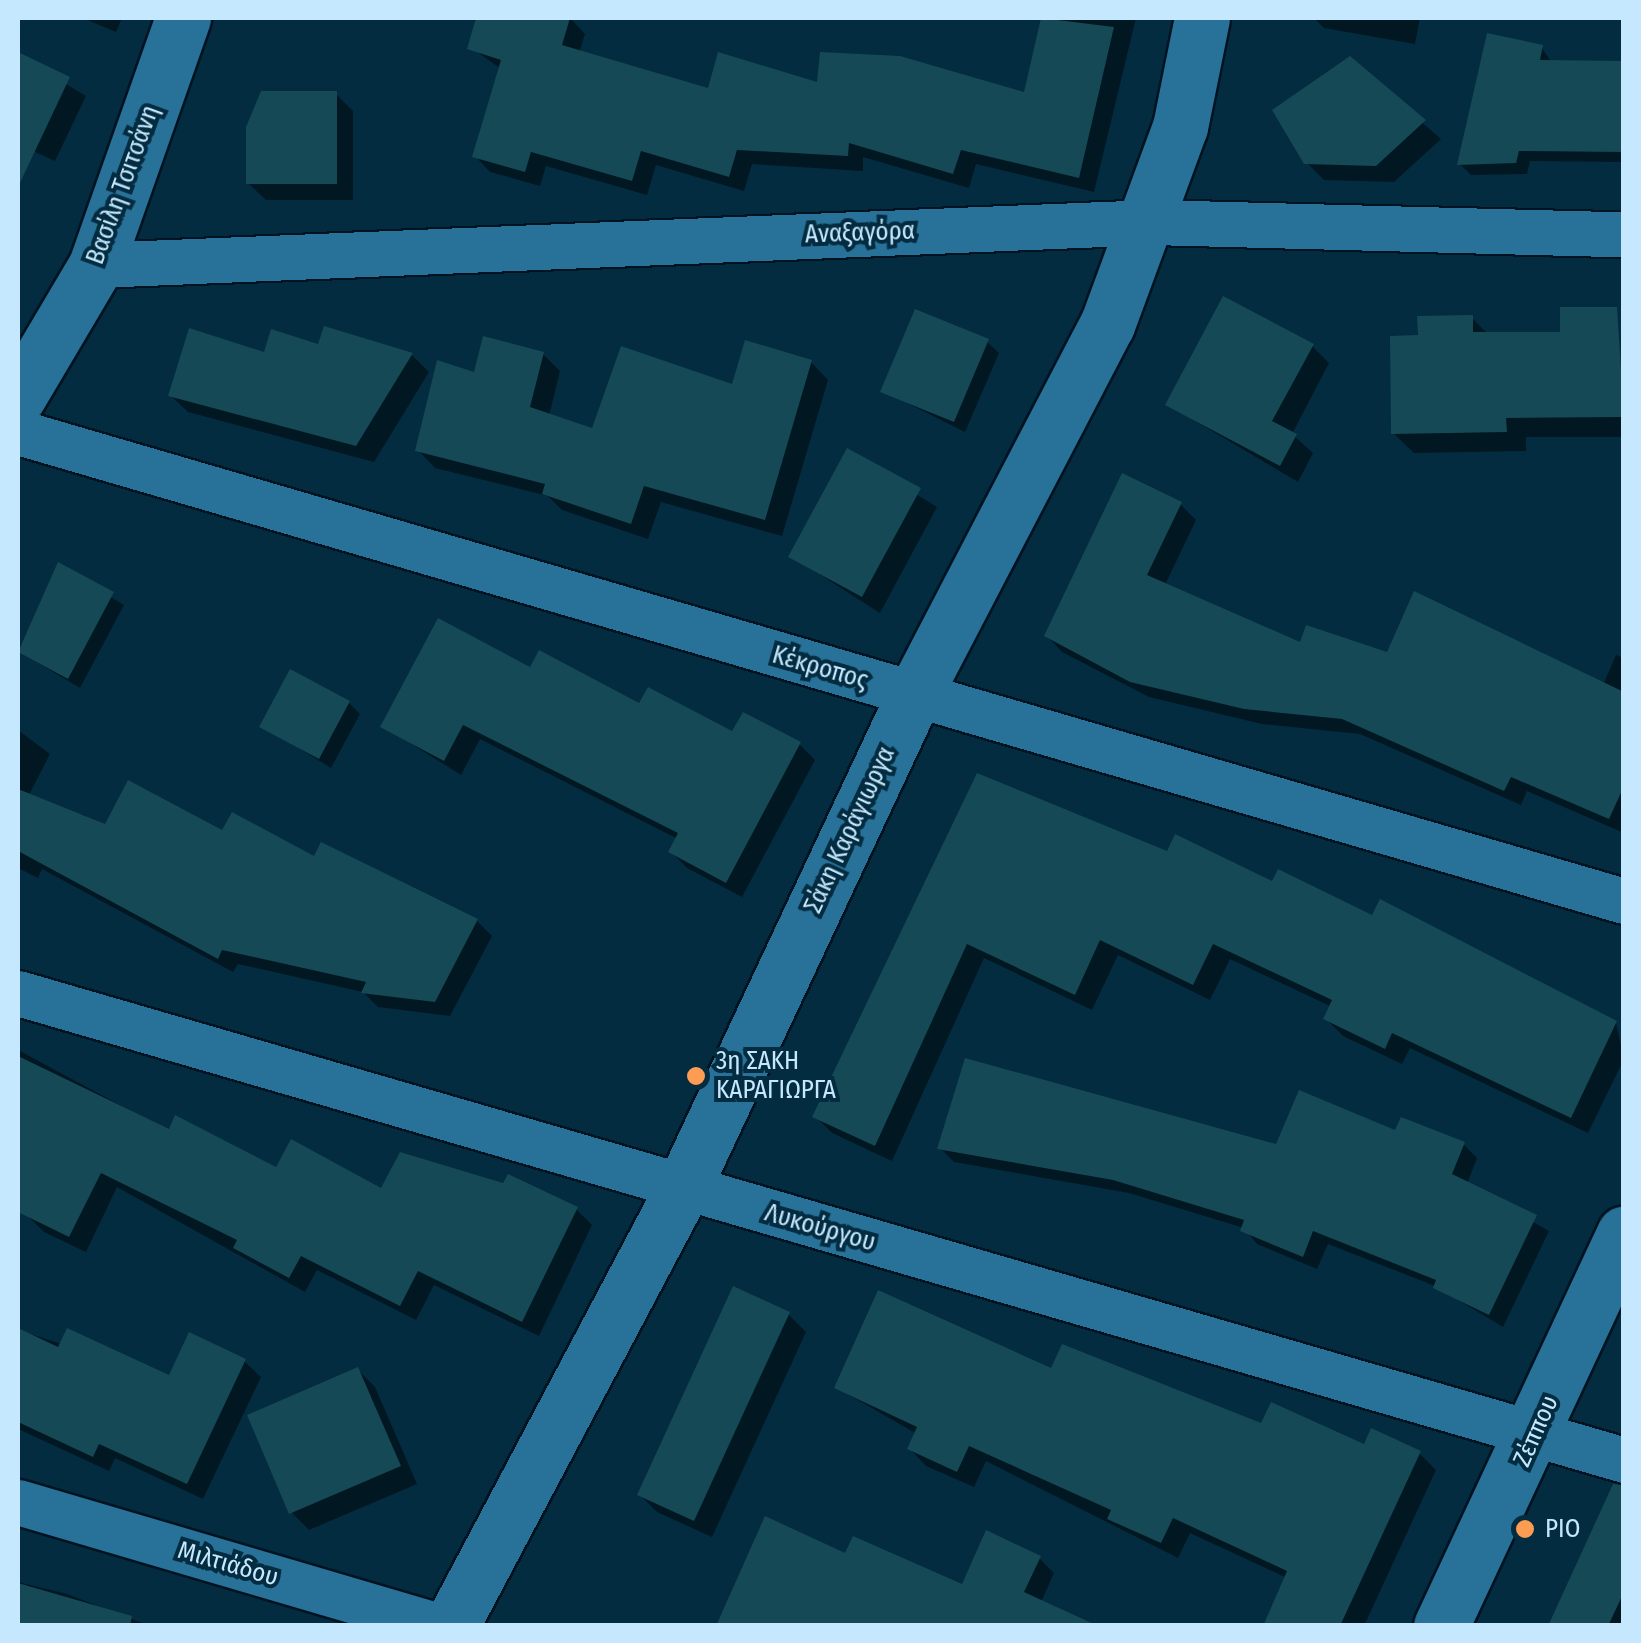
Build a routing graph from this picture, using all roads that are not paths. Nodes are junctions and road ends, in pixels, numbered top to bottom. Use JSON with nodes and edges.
{"nodes":[{"id":1,"x":183,"y":18,"type":"edge"},
{"id":2,"x":1202,"y":18,"type":"edge"},
{"id":3,"x":1150,"y":222,"type":"junction"},
{"id":4,"x":1624,"y":234,"type":"edge"},
{"id":5,"x":96,"y":265,"type":"junction"},
{"id":6,"x":18,"y":397,"type":"edge"},
{"id":7,"x":18,"y":432,"type":"edge"},
{"id":8,"x":914,"y":695,"type":"junction"},
{"id":9,"x":1624,"y":902,"type":"edge"},
{"id":10,"x":18,"y":993,"type":"edge"},
{"id":11,"x":683,"y":1188,"type":"junction"},
{"id":12,"x":1624,"y":1234,"type":"edge"},
{"id":13,"x":1534,"y":1436,"type":"junction"},
{"id":14,"x":1624,"y":1460,"type":"edge"},
{"id":15,"x":18,"y":1502,"type":"edge"},
{"id":16,"x":438,"y":1626,"type":"edge"},
{"id":17,"x":452,"y":1626,"type":"edge"},
{"id":18,"x":1441,"y":1626,"type":"edge"}],
"edges":[{"from":1,"to":5,"type":"street","name":"Βασίλη Τσιτσάνη"},
{"from":2,"to":3,"type":"street","name":"Σάκη Καράγιωργα"},
{"from":3,"to":4,"type":"street","name":"Αναξαγόρα"},
{"from":3,"to":5,"type":"street","name":"Αναξαγόρα"},
{"from":3,"to":8,"type":"street","name":"Σάκη Καράγιωργα"},
{"from":5,"to":6,"type":"street","name":"Βασίλη Τσιτσάνη"},
{"from":7,"to":8,"type":"street","name":"Κέκροπος"},
{"from":8,"to":9,"type":"street","name":"Κέκροπος"},
{"from":8,"to":11,"type":"street","name":"Σάκη Καράγιωργα"},
{"from":10,"to":11,"type":"street","name":"Λυκούργου"},
{"from":11,"to":13,"type":"street","name":"Λυκούργου"},
{"from":11,"to":17,"type":"street","name":"Σάκη Καράγιωργα"},
{"from":12,"to":13,"type":"street","name":"Ζέππου"},
{"from":13,"to":14,"type":"street","name":"Λυκούργου"},
{"from":13,"to":18,"type":"street","name":"Ζέππου"},
{"from":15,"to":16,"type":"street","name":"Μιλτιάδου"}]}
